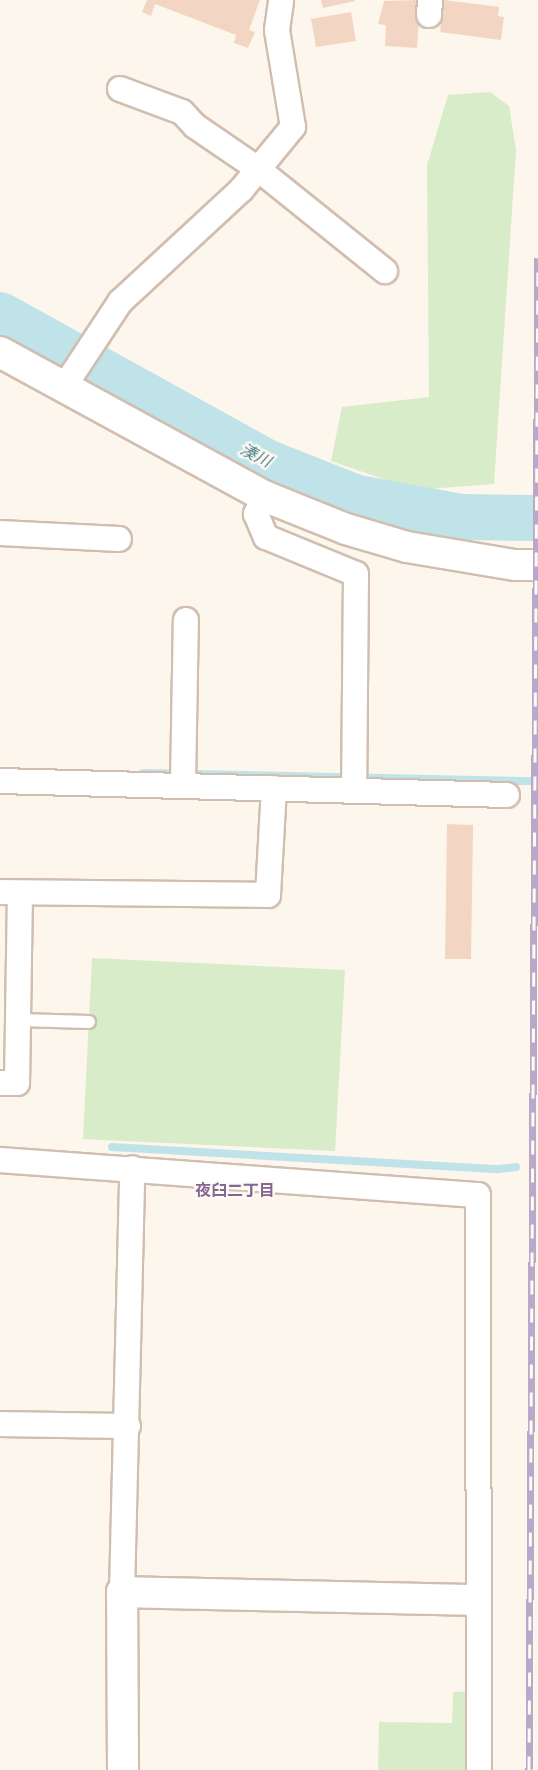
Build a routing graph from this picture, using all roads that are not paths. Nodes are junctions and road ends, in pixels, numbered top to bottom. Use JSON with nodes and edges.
{"nodes":[{"id":1,"x":281,"y":0,"type":"edge"},
{"id":2,"x":120,"y":89,"type":"dead end"},
{"id":3,"x":258,"y":169,"type":"junction"},
{"id":4,"x":385,"y":271,"type":"dead end"},
{"id":5,"x":0,"y":352,"type":"edge"},
{"id":6,"x":64,"y":387,"type":"junction"},
{"id":7,"x":264,"y":496,"type":"junction"},
{"id":8,"x":0,"y":533,"type":"edge"},
{"id":9,"x":119,"y":539,"type":"dead end"},
{"id":10,"x":538,"y":565,"type":"edge"},
{"id":11,"x":186,"y":620,"type":"dead end"},
{"id":12,"x":0,"y":781,"type":"edge"},
{"id":13,"x":183,"y":785,"type":"junction"},
{"id":14,"x":273,"y":788,"type":"junction"},
{"id":15,"x":354,"y":789,"type":"junction"},
{"id":16,"x":507,"y":795,"type":"dead end"},
{"id":17,"x":10,"y":892,"type":"edge"},
{"id":18,"x":19,"y":1020,"type":"junction"},
{"id":19,"x":89,"y":1022,"type":"dead end"},
{"id":20,"x":0,"y":1083,"type":"edge"},
{"id":21,"x":0,"y":1160,"type":"edge"},
{"id":22,"x":132,"y":1168,"type":"junction"},
{"id":23,"x":0,"y":1424,"type":"edge"},
{"id":24,"x":128,"y":1426,"type":"junction"},
{"id":25,"x":122,"y":1592,"type":"junction"},
{"id":26,"x":476,"y":1600,"type":"junction"},
{"id":27,"x":123,"y":1770,"type":"edge"},
{"id":28,"x":479,"y":1770,"type":"edge"}],
"edges":[{"from":1,"to":3,"type":"street"},
{"from":2,"to":3,"type":"street"},
{"from":3,"to":4,"type":"street"},
{"from":3,"to":6,"type":"street"},
{"from":5,"to":6,"type":"street"},
{"from":6,"to":7,"type":"street"},
{"from":7,"to":10,"type":"street"},
{"from":7,"to":15,"type":"street"},
{"from":8,"to":9,"type":"street"},
{"from":11,"to":13,"type":"street"},
{"from":12,"to":13,"type":"street"},
{"from":13,"to":14,"type":"street"},
{"from":14,"to":15,"type":"street"},
{"from":14,"to":17,"type":"street"},
{"from":15,"to":16,"type":"street"},
{"from":17,"to":18,"type":"street"},
{"from":18,"to":19,"type":"lane"},
{"from":18,"to":20,"type":"street"},
{"from":21,"to":22,"type":"street"},
{"from":22,"to":24,"type":"street"},
{"from":22,"to":26,"type":"street"},
{"from":23,"to":24,"type":"street"},
{"from":24,"to":25,"type":"street"},
{"from":25,"to":26,"type":"street"},
{"from":25,"to":27,"type":"street"},
{"from":26,"to":28,"type":"street"}]}
